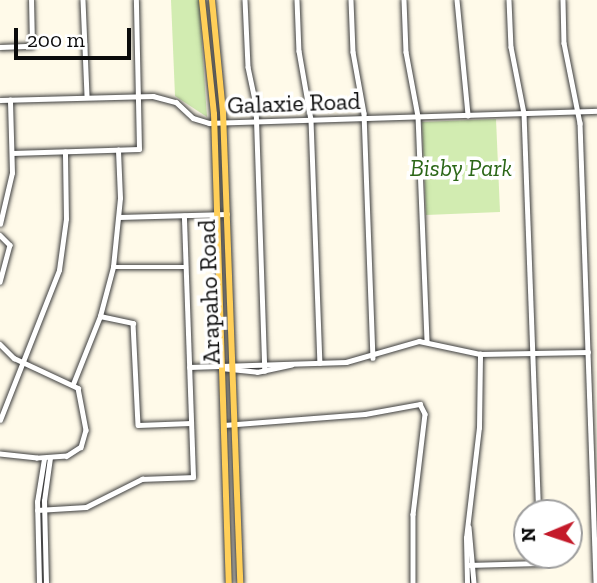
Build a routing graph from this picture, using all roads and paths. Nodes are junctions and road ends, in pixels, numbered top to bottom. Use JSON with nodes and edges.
{"nodes":[{"id":1,"x":31,"y":0,"type":"edge"},
{"id":2,"x":83,"y":0,"type":"edge"},
{"id":3,"x":136,"y":0,"type":"edge"},
{"id":4,"x":202,"y":0,"type":"edge"},
{"id":5,"x":212,"y":0,"type":"edge"},
{"id":6,"x":245,"y":0,"type":"edge"},
{"id":7,"x":297,"y":0,"type":"edge"},
{"id":8,"x":351,"y":0,"type":"edge"},
{"id":9,"x":404,"y":0,"type":"edge"},
{"id":10,"x":457,"y":0,"type":"edge"},
{"id":11,"x":509,"y":0,"type":"edge"},
{"id":12,"x":563,"y":0,"type":"edge"},
{"id":13,"x":0,"y":47,"type":"edge"},
{"id":14,"x":139,"y":95,"type":"junction"},
{"id":15,"x":87,"y":97,"type":"junction"},
{"id":16,"x":0,"y":100,"type":"edge"},
{"id":17,"x":10,"y":100,"type":"junction"},
{"id":18,"x":597,"y":111,"type":"edge"},
{"id":19,"x":578,"y":112,"type":"junction"},
{"id":20,"x":524,"y":113,"type":"junction"},
{"id":21,"x":468,"y":115,"type":"junction"},
{"id":22,"x":418,"y":116,"type":"junction"},
{"id":23,"x":364,"y":118,"type":"junction"},
{"id":24,"x":311,"y":120,"type":"junction"},
{"id":25,"x":256,"y":121,"type":"junction"},
{"id":26,"x":214,"y":123,"type":"junction"},
{"id":27,"x":224,"y":123,"type":"junction"},
{"id":28,"x":118,"y":150,"type":"junction"},
{"id":29,"x":65,"y":152,"type":"junction"},
{"id":30,"x":12,"y":153,"type":"junction"},
{"id":31,"x":216,"y":214,"type":"junction"},
{"id":32,"x":227,"y":214,"type":"junction"},
{"id":33,"x":184,"y":216,"type":"junction"},
{"id":34,"x":119,"y":217,"type":"junction"},
{"id":35,"x":0,"y":224,"type":"edge"},
{"id":36,"x":0,"y":235,"type":"edge"},
{"id":37,"x":113,"y":267,"type":"junction"},
{"id":38,"x":185,"y":267,"type":"junction"},
{"id":39,"x":0,"y":282,"type":"edge"},
{"id":40,"x":100,"y":316,"type":"junction"},
{"id":41,"x":426,"y":341,"type":"junction"},
{"id":42,"x":0,"y":344,"type":"edge"},
{"id":43,"x":588,"y":352,"type":"junction"},
{"id":44,"x":480,"y":354,"type":"junction"},
{"id":45,"x":533,"y":354,"type":"junction"},
{"id":46,"x":373,"y":358,"type":"junction"},
{"id":47,"x":24,"y":363,"type":"junction"},
{"id":48,"x":265,"y":363,"type":"junction"},
{"id":49,"x":320,"y":363,"type":"junction"},
{"id":50,"x":292,"y":364,"type":"junction"},
{"id":51,"x":189,"y":367,"type":"junction"},
{"id":52,"x":221,"y":367,"type":"junction"},
{"id":53,"x":231,"y":369,"type":"junction"},
{"id":54,"x":265,"y":371,"type":"junction"},
{"id":55,"x":73,"y":384,"type":"junction"},
{"id":56,"x":0,"y":420,"type":"edge"},
{"id":57,"x":191,"y":423,"type":"junction"},
{"id":58,"x":232,"y":424,"type":"junction"},
{"id":59,"x":223,"y":425,"type":"junction"},
{"id":60,"x":0,"y":454,"type":"edge"},
{"id":61,"x":44,"y":458,"type":"junction"},
{"id":62,"x":51,"y":458,"type":"junction"},
{"id":63,"x":538,"y":499,"type":"edge"},
{"id":64,"x":226,"y":501,"type":"junction"},
{"id":65,"x":235,"y":501,"type":"junction"},
{"id":66,"x":37,"y":510,"type":"junction"},
{"id":67,"x":44,"y":510,"type":"junction"},
{"id":68,"x":469,"y":527,"type":"junction"},
{"id":69,"x":513,"y":564,"type":"edge"},
{"id":70,"x":467,"y":565,"type":"junction"},
{"id":71,"x":473,"y":565,"type":"junction"},
{"id":72,"x":38,"y":583,"type":"edge"},
{"id":73,"x":46,"y":583,"type":"edge"},
{"id":74,"x":229,"y":583,"type":"edge"},
{"id":75,"x":240,"y":583,"type":"edge"},
{"id":76,"x":413,"y":583,"type":"edge"},
{"id":77,"x":467,"y":583,"type":"edge"},
{"id":78,"x":474,"y":583,"type":"edge"},
{"id":79,"x":596,"y":583,"type":"edge"}],
"edges":[{"from":1,"to":13,"type":"street"},
{"from":2,"to":15,"type":"street"},
{"from":3,"to":14,"type":"street"},
{"from":4,"to":26,"type":"main road","name":"Arapaho Road"},
{"from":5,"to":27,"type":"main road","name":"Arapaho Road"},
{"from":6,"to":25,"type":"street"},
{"from":7,"to":24,"type":"street"},
{"from":8,"to":23,"type":"street"},
{"from":9,"to":22,"type":"street"},
{"from":10,"to":21,"type":"street"},
{"from":11,"to":20,"type":"street"},
{"from":12,"to":19,"type":"street"},
{"from":14,"to":15,"type":"street","name":"Galaxie Road"},
{"from":14,"to":26,"type":"street","name":"Galaxie Road"},
{"from":14,"to":28,"type":"street"},
{"from":15,"to":17,"type":"street","name":"Galaxie Road"},
{"from":16,"to":17,"type":"street","name":"Galaxie Road"},
{"from":17,"to":30,"type":"street"},
{"from":18,"to":19,"type":"street","name":"Galaxie Road"},
{"from":19,"to":20,"type":"street","name":"Galaxie Road"},
{"from":19,"to":43,"type":"street"},
{"from":20,"to":21,"type":"street","name":"Galaxie Road"},
{"from":20,"to":45,"type":"street"},
{"from":21,"to":22,"type":"street","name":"Galaxie Road"},
{"from":22,"to":23,"type":"street","name":"Galaxie Road"},
{"from":22,"to":41,"type":"street"},
{"from":23,"to":24,"type":"street","name":"Galaxie Road"},
{"from":23,"to":46,"type":"street"},
{"from":24,"to":25,"type":"street","name":"Galaxie Road"},
{"from":24,"to":49,"type":"street"},
{"from":25,"to":27,"type":"street","name":"Galaxie Road"},
{"from":25,"to":48,"type":"street"},
{"from":26,"to":27,"type":"street","name":"Galaxie Road"},
{"from":26,"to":31,"type":"main road","name":"Arapaho Road"},
{"from":27,"to":32,"type":"main road","name":"Arapaho Road"},
{"from":28,"to":29,"type":"street"},
{"from":28,"to":34,"type":"street"},
{"from":29,"to":30,"type":"street"},
{"from":29,"to":47,"type":"street"},
{"from":30,"to":35,"type":"street"},
{"from":31,"to":32,"type":"street"},
{"from":31,"to":33,"type":"street"},
{"from":31,"to":52,"type":"main road","name":"Arapaho Road"},
{"from":32,"to":53,"type":"main road","name":"Arapaho Road"},
{"from":33,"to":34,"type":"street"},
{"from":33,"to":38,"type":"street"},
{"from":34,"to":37,"type":"street"},
{"from":36,"to":39,"type":"street"},
{"from":37,"to":38,"type":"street"},
{"from":37,"to":40,"type":"street"},
{"from":38,"to":51,"type":"street"},
{"from":40,"to":55,"type":"street"},
{"from":40,"to":57,"type":"street"},
{"from":41,"to":44,"type":"street"},
{"from":41,"to":46,"type":"street"},
{"from":42,"to":47,"type":"street"},
{"from":43,"to":45,"type":"street"},
{"from":43,"to":79,"type":"street"},
{"from":44,"to":45,"type":"street"},
{"from":44,"to":68,"type":"street"},
{"from":45,"to":63,"type":"street"},
{"from":46,"to":49,"type":"street"},
{"from":47,"to":55,"type":"street"},
{"from":47,"to":56,"type":"street"},
{"from":48,"to":50,"type":"street"},
{"from":48,"to":53,"type":"street"},
{"from":48,"to":54,"type":"street"},
{"from":49,"to":50,"type":"street"},
{"from":50,"to":54,"type":"street"},
{"from":51,"to":52,"type":"street"},
{"from":51,"to":57,"type":"street"},
{"from":52,"to":53,"type":"street"},
{"from":52,"to":59,"type":"main road","name":"Arapaho Road"},
{"from":53,"to":54,"type":"street"},
{"from":53,"to":58,"type":"main road","name":"Arapaho Road"},
{"from":55,"to":62,"type":"street"},
{"from":57,"to":67,"type":"street"},
{"from":58,"to":59,"type":"street"},
{"from":58,"to":65,"type":"main road","name":"Arapaho Road"},
{"from":58,"to":76,"type":"street"},
{"from":59,"to":64,"type":"main road","name":"Arapaho Road"},
{"from":60,"to":61,"type":"street"},
{"from":61,"to":62,"type":"street"},
{"from":61,"to":66,"type":"street"},
{"from":62,"to":67,"type":"street"},
{"from":64,"to":65,"type":"main road"},
{"from":64,"to":74,"type":"main road","name":"Arapaho Road"},
{"from":65,"to":75,"type":"main road","name":"Arapaho Road"},
{"from":66,"to":67,"type":"street"},
{"from":66,"to":72,"type":"street"},
{"from":67,"to":73,"type":"street"},
{"from":68,"to":70,"type":"street"},
{"from":68,"to":71,"type":"street"},
{"from":69,"to":71,"type":"street"},
{"from":70,"to":71,"type":"street"},
{"from":70,"to":77,"type":"street"},
{"from":71,"to":78,"type":"street"}]}
